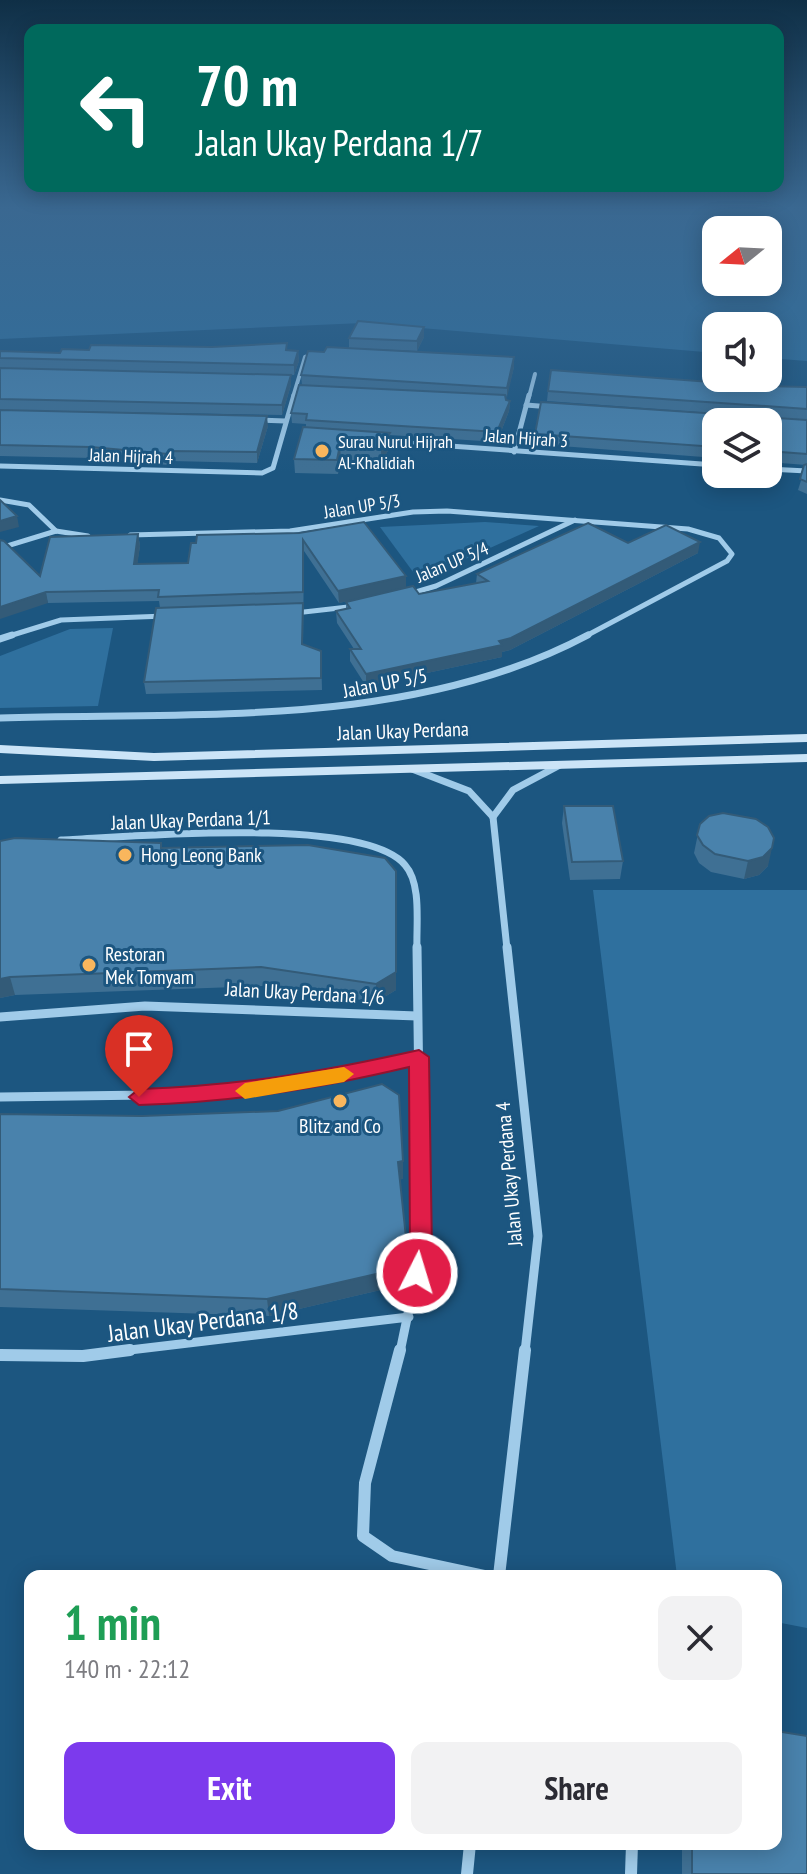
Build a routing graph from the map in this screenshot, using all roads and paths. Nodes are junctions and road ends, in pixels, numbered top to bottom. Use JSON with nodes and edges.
{"nodes":[{"id":1,"x":326,"y":352,"type":"edge"},
{"id":2,"x":535,"y":374,"type":"dead end"},
{"id":3,"x":293,"y":390,"type":"junction"},
{"id":4,"x":308,"y":391,"type":"edge"},
{"id":5,"x":526,"y":405,"type":"junction"},
{"id":6,"x":556,"y":407,"type":"edge"},
{"id":7,"x":253,"y":420,"type":"edge"},
{"id":8,"x":285,"y":421,"type":"junction"},
{"id":9,"x":378,"y":441,"type":"edge"},
{"id":10,"x":514,"y":452,"type":"junction"},
{"id":11,"x":702,"y":464,"type":"edge"},
{"id":12,"x":0,"y":466,"type":"edge"},
{"id":13,"x":782,"y":470,"type":"edge"},
{"id":14,"x":807,"y":471,"type":"edge"},
{"id":15,"x":0,"y":500,"type":"edge"},
{"id":16,"x":576,"y":520,"type":"junction"},
{"id":17,"x":56,"y":531,"type":"junction"},
{"id":18,"x":103,"y":536,"type":"edge"},
{"id":19,"x":116,"y":536,"type":"edge"},
{"id":20,"x":727,"y":545,"type":"joint"},
{"id":21,"x":0,"y":548,"type":"edge"},
{"id":22,"x":394,"y":598,"type":"edge"},
{"id":23,"x":370,"y":603,"type":"edge"},
{"id":24,"x":281,"y":613,"type":"edge"},
{"id":25,"x":180,"y":615,"type":"edge"},
{"id":26,"x":0,"y":639,"type":"edge"},
{"id":27,"x":0,"y":718,"type":"edge"},
{"id":28,"x":807,"y":738,"type":"edge"},
{"id":29,"x":0,"y":749,"type":"edge"},
{"id":30,"x":807,"y":758,"type":"edge"},
{"id":31,"x":560,"y":765,"type":"junction"},
{"id":32,"x":412,"y":769,"type":"junction"},
{"id":33,"x":0,"y":780,"type":"edge"},
{"id":34,"x":493,"y":817,"type":"junction"},
{"id":35,"x":47,"y":841,"type":"edge"},
{"id":36,"x":417,"y":1016,"type":"junction"},
{"id":37,"x":0,"y":1017,"type":"edge"},
{"id":38,"x":419,"y":1057,"type":"junction"},
{"id":39,"x":0,"y":1097,"type":"edge"},
{"id":40,"x":409,"y":1317,"type":"junction"},
{"id":41,"x":0,"y":1355,"type":"edge"},
{"id":42,"x":457,"y":1570,"type":"edge"},
{"id":43,"x":500,"y":1570,"type":"edge"},
{"id":44,"x":469,"y":1850,"type":"edge"},
{"id":45,"x":632,"y":1850,"type":"edge"},
{"id":46,"x":467,"y":1874,"type":"edge"},
{"id":47,"x":631,"y":1874,"type":"edge"}],
"edges":[{"from":1,"to":3,"type":"street"},
{"from":2,"to":5,"type":"street"},
{"from":3,"to":4,"type":"street"},
{"from":3,"to":8,"type":"street"},
{"from":5,"to":6,"type":"street"},
{"from":5,"to":10,"type":"street"},
{"from":7,"to":8,"type":"street"},
{"from":8,"to":12,"type":"street","name":"Jalan Hijrah 4"},
{"from":9,"to":10,"type":"street","name":"Jalan Hijrah 3"},
{"from":10,"to":11,"type":"street","name":"Jalan Hijrah 3"},
{"from":13,"to":14,"type":"street"},
{"from":15,"to":17,"type":"street"},
{"from":16,"to":19,"type":"street","name":"Jalan UP 5/3"},
{"from":16,"to":20,"type":"street","name":"Jalan UP 5/3"},
{"from":16,"to":22,"type":"street","name":"Jalan UP 5/4"},
{"from":17,"to":18,"type":"street"},
{"from":17,"to":21,"type":"street"},
{"from":20,"to":27,"type":"street","name":"Jalan UP 5/5"},
{"from":23,"to":24,"type":"street"},
{"from":25,"to":26,"type":"street"},
{"from":28,"to":29,"type":"street","name":"Jalan Ukay Perdana"},
{"from":30,"to":31,"type":"street","name":"Jalan Ukay Perdana"},
{"from":31,"to":32,"type":"street","name":"Jalan Ukay Perdana"},
{"from":31,"to":34,"type":"street"},
{"from":32,"to":33,"type":"street","name":"Jalan Ukay Perdana"},
{"from":32,"to":34,"type":"street"},
{"from":34,"to":43,"type":"street","name":"Jalan Ukay Perdana 4"},
{"from":35,"to":36,"type":"street","name":"Jalan Ukay Perdana 1/1"},
{"from":36,"to":37,"type":"street","name":"Jalan Ukay Perdana 1/6"},
{"from":36,"to":38,"type":"street"},
{"from":38,"to":39,"type":"street"},
{"from":38,"to":40,"type":"street"},
{"from":40,"to":41,"type":"street","name":"Jalan Ukay Perdana 1/8"},
{"from":40,"to":42,"type":"street"},
{"from":44,"to":46,"type":"street"},
{"from":45,"to":47,"type":"street"}]}
